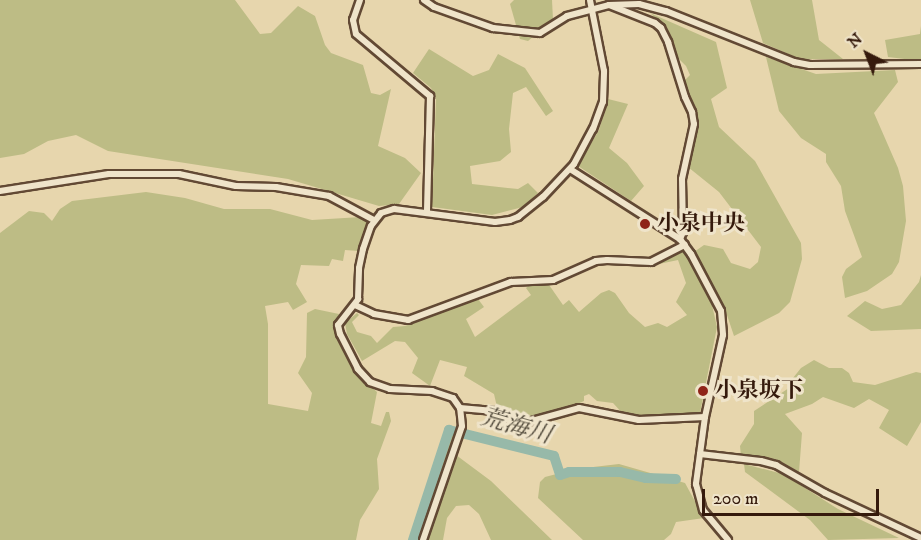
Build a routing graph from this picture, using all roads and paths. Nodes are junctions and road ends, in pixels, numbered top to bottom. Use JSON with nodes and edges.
{"nodes":[{"id":1,"x":360,"y":0,"type":"edge"},
{"id":2,"x":424,"y":0,"type":"edge"},
{"id":3,"x":590,"y":0,"type":"edge"},
{"id":4,"x":609,"y":4,"type":"junction"},
{"id":5,"x":592,"y":9,"type":"junction"},
{"id":6,"x":921,"y":64,"type":"edge"},
{"id":7,"x":570,"y":169,"type":"junction"},
{"id":8,"x":0,"y":191,"type":"edge"},
{"id":9,"x":427,"y":212,"type":"junction"},
{"id":10,"x":374,"y":220,"type":"junction"},
{"id":11,"x":680,"y":239,"type":"junction"},
{"id":12,"x":686,"y":245,"type":"junction"},
{"id":13,"x":355,"y":305,"type":"junction"},
{"id":14,"x":460,"y":408,"type":"junction"},
{"id":15,"x":705,"y":417,"type":"junction"},
{"id":16,"x":700,"y":454,"type":"junction"},
{"id":17,"x":921,"y":538,"type":"edge"},
{"id":18,"x":423,"y":540,"type":"edge"},
{"id":19,"x":728,"y":540,"type":"edge"}],
"edges":[{"from":1,"to":9,"type":"street"},
{"from":2,"to":5,"type":"street"},
{"from":3,"to":5,"type":"street"},
{"from":4,"to":5,"type":"street"},
{"from":4,"to":6,"type":"street"},
{"from":4,"to":11,"type":"street"},
{"from":5,"to":7,"type":"street"},
{"from":7,"to":9,"type":"street"},
{"from":7,"to":11,"type":"street"},
{"from":8,"to":10,"type":"street"},
{"from":9,"to":10,"type":"street"},
{"from":10,"to":13,"type":"street"},
{"from":11,"to":12,"type":"street"},
{"from":12,"to":13,"type":"street"},
{"from":12,"to":15,"type":"street"},
{"from":13,"to":14,"type":"street"},
{"from":14,"to":15,"type":"street"},
{"from":14,"to":18,"type":"street"},
{"from":15,"to":16,"type":"street"},
{"from":16,"to":17,"type":"street"},
{"from":16,"to":19,"type":"street"}]}
